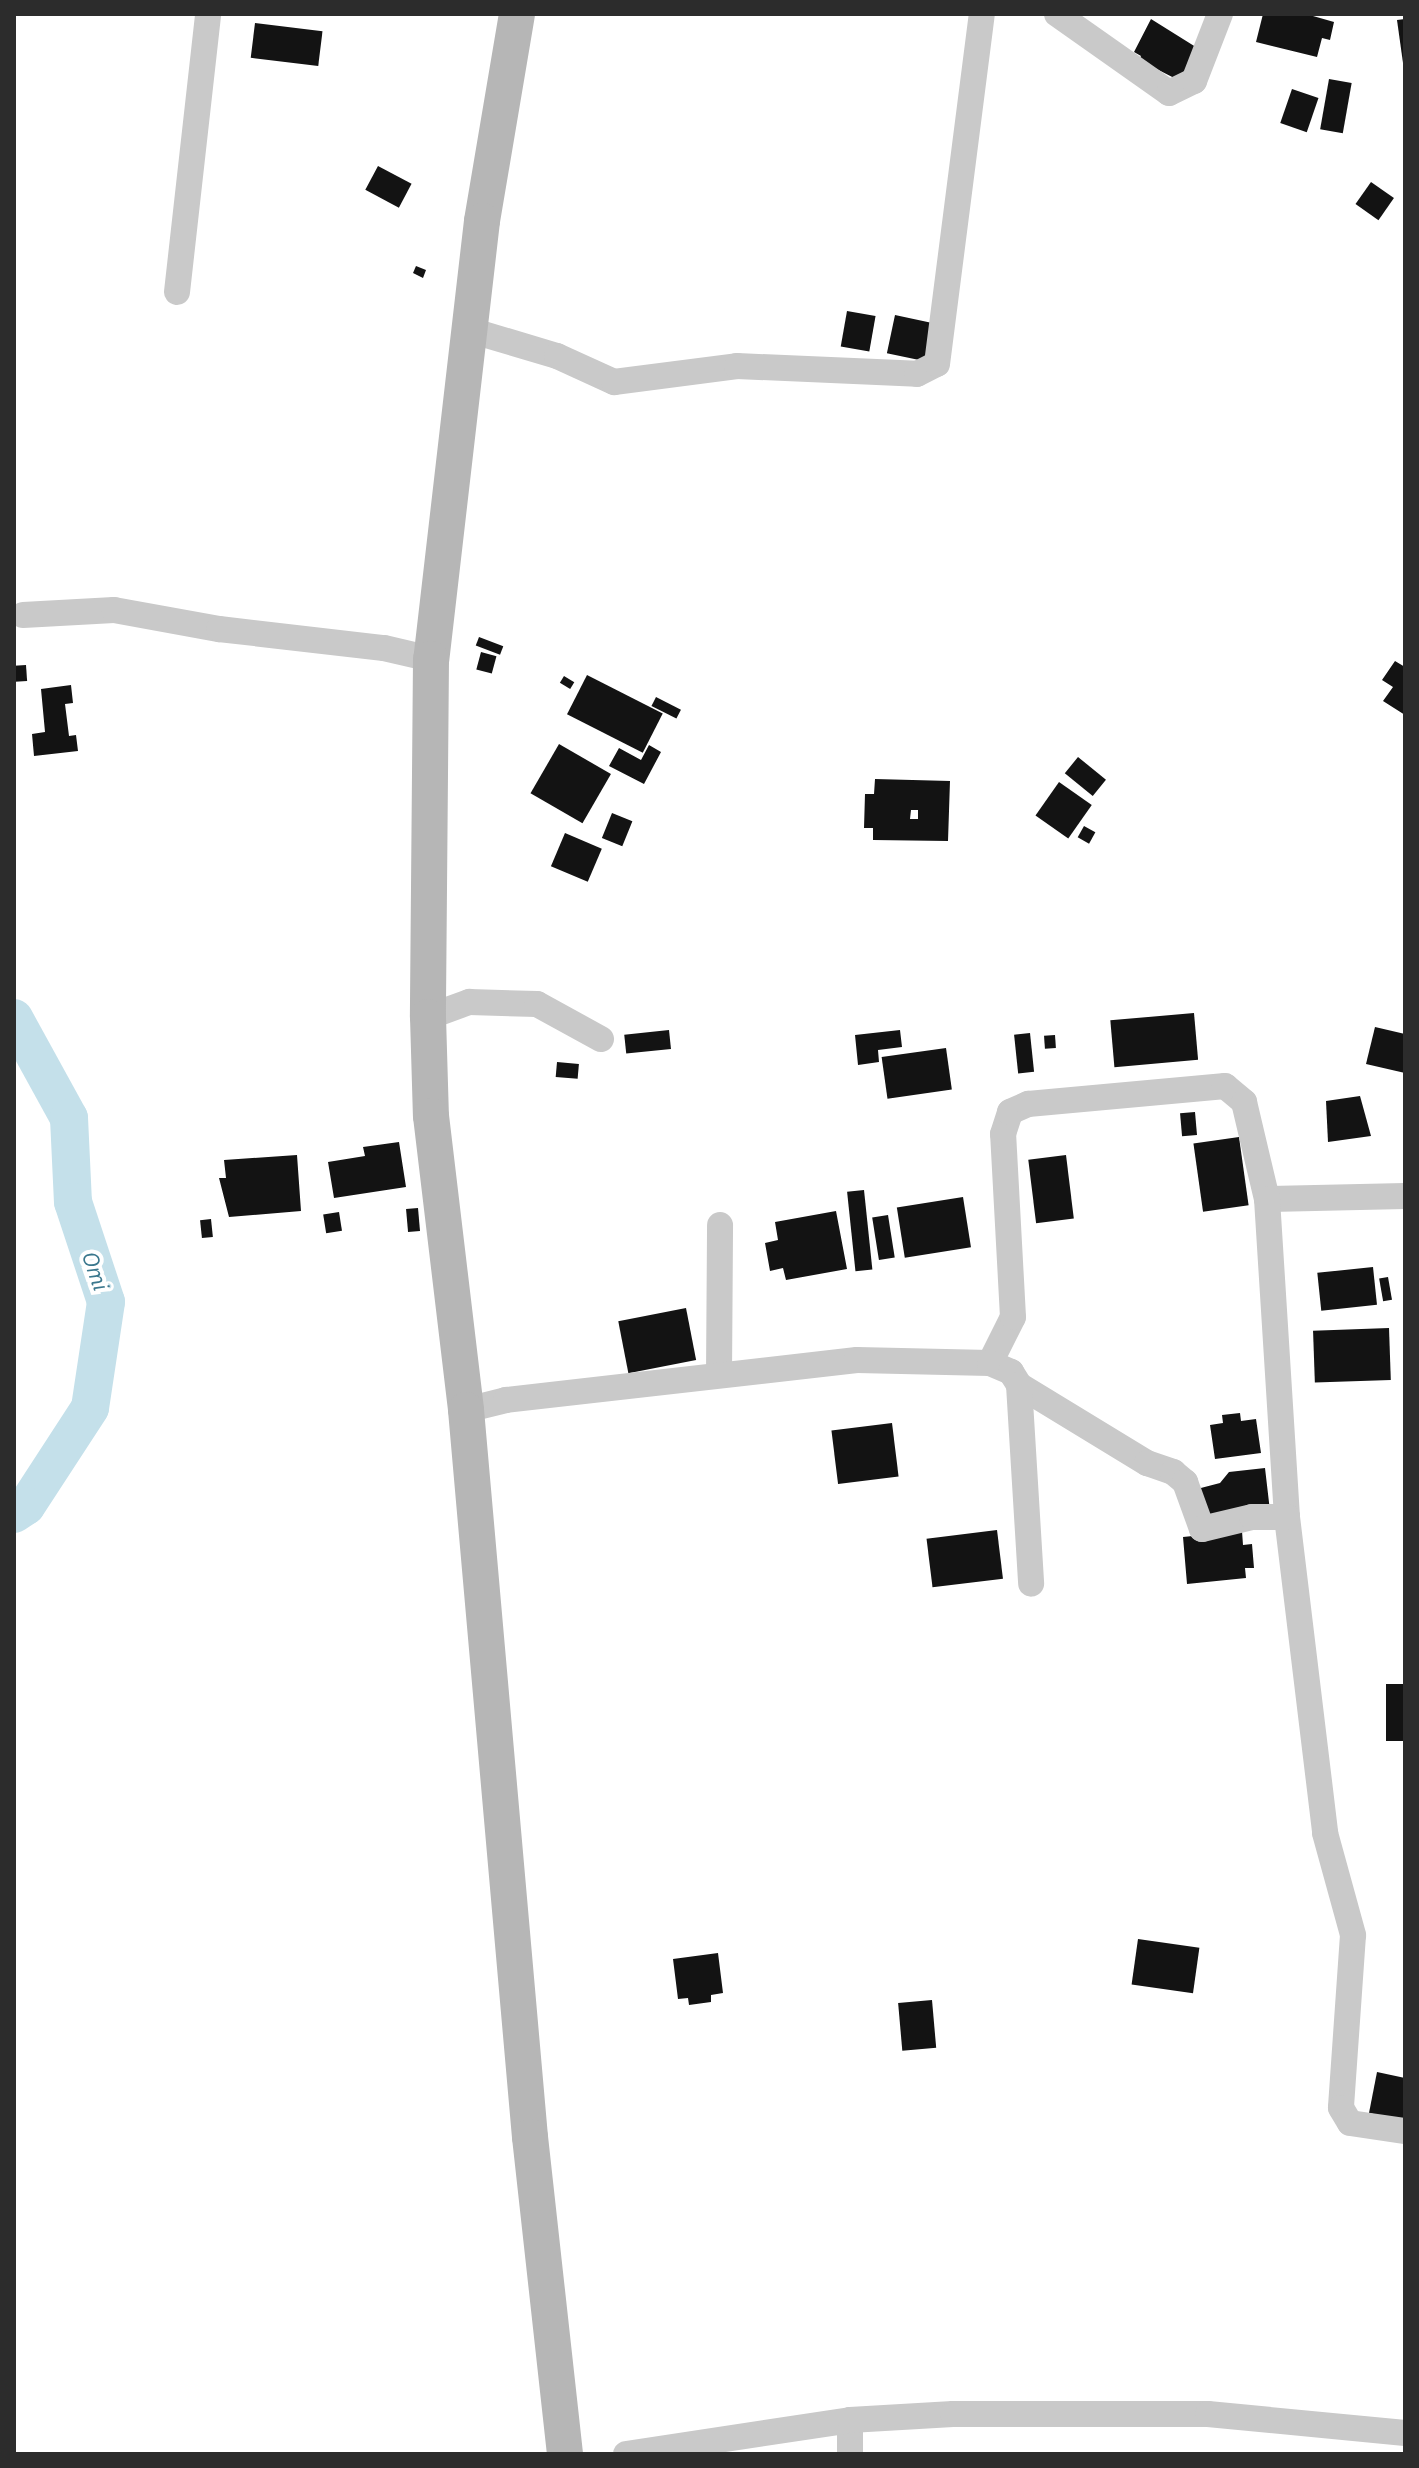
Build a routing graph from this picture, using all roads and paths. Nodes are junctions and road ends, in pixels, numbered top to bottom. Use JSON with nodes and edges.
{"nodes":[{"id":1,"x":208,"y":14,"type":"edge"},
{"id":2,"x":517,"y":14,"type":"edge"},
{"id":3,"x":982,"y":14,"type":"edge"},
{"id":4,"x":1057,"y":14,"type":"edge"},
{"id":5,"x":1220,"y":14,"type":"edge"},
{"id":6,"x":177,"y":292,"type":"dead end"},
{"id":7,"x":473,"y":331,"type":"junction"},
{"id":8,"x":23,"y":615,"type":"dead end"},
{"id":9,"x":431,"y":659,"type":"junction"},
{"id":10,"x":428,"y":1017,"type":"junction"},
{"id":11,"x":601,"y":1039,"type":"dead end"},
{"id":12,"x":1405,"y":1196,"type":"edge"},
{"id":13,"x":1267,"y":1199,"type":"junction"},
{"id":14,"x":720,"y":1225,"type":"dead end"},
{"id":15,"x":990,"y":1363,"type":"junction"},
{"id":16,"x":719,"y":1375,"type":"junction"},
{"id":17,"x":1019,"y":1385,"type":"junction"},
{"id":18,"x":466,"y":1410,"type":"junction"},
{"id":19,"x":1287,"y":1517,"type":"junction"},
{"id":20,"x":1031,"y":1584,"type":"dead end"},
{"id":21,"x":1405,"y":2131,"type":"edge"},
{"id":22,"x":850,"y":2420,"type":"junction"},
{"id":23,"x":1405,"y":2433,"type":"edge"},
{"id":24,"x":565,"y":2454,"type":"edge"},
{"id":25,"x":626,"y":2454,"type":"edge"},
{"id":26,"x":850,"y":2454,"type":"edge"}],
"edges":[{"from":1,"to":6,"type":"street"},
{"from":2,"to":7,"type":"street"},
{"from":3,"to":7,"type":"street"},
{"from":4,"to":5,"type":"street"},
{"from":7,"to":9,"type":"street"},
{"from":8,"to":9,"type":"street"},
{"from":9,"to":10,"type":"street"},
{"from":10,"to":11,"type":"street"},
{"from":10,"to":18,"type":"street"},
{"from":12,"to":13,"type":"street"},
{"from":13,"to":15,"type":"street"},
{"from":13,"to":19,"type":"street"},
{"from":14,"to":16,"type":"street"},
{"from":15,"to":16,"type":"street"},
{"from":15,"to":17,"type":"street"},
{"from":16,"to":18,"type":"street"},
{"from":17,"to":19,"type":"street"},
{"from":17,"to":20,"type":"street"},
{"from":18,"to":24,"type":"street"},
{"from":19,"to":21,"type":"street"},
{"from":22,"to":23,"type":"street"},
{"from":22,"to":25,"type":"street"},
{"from":22,"to":26,"type":"street"}]}
